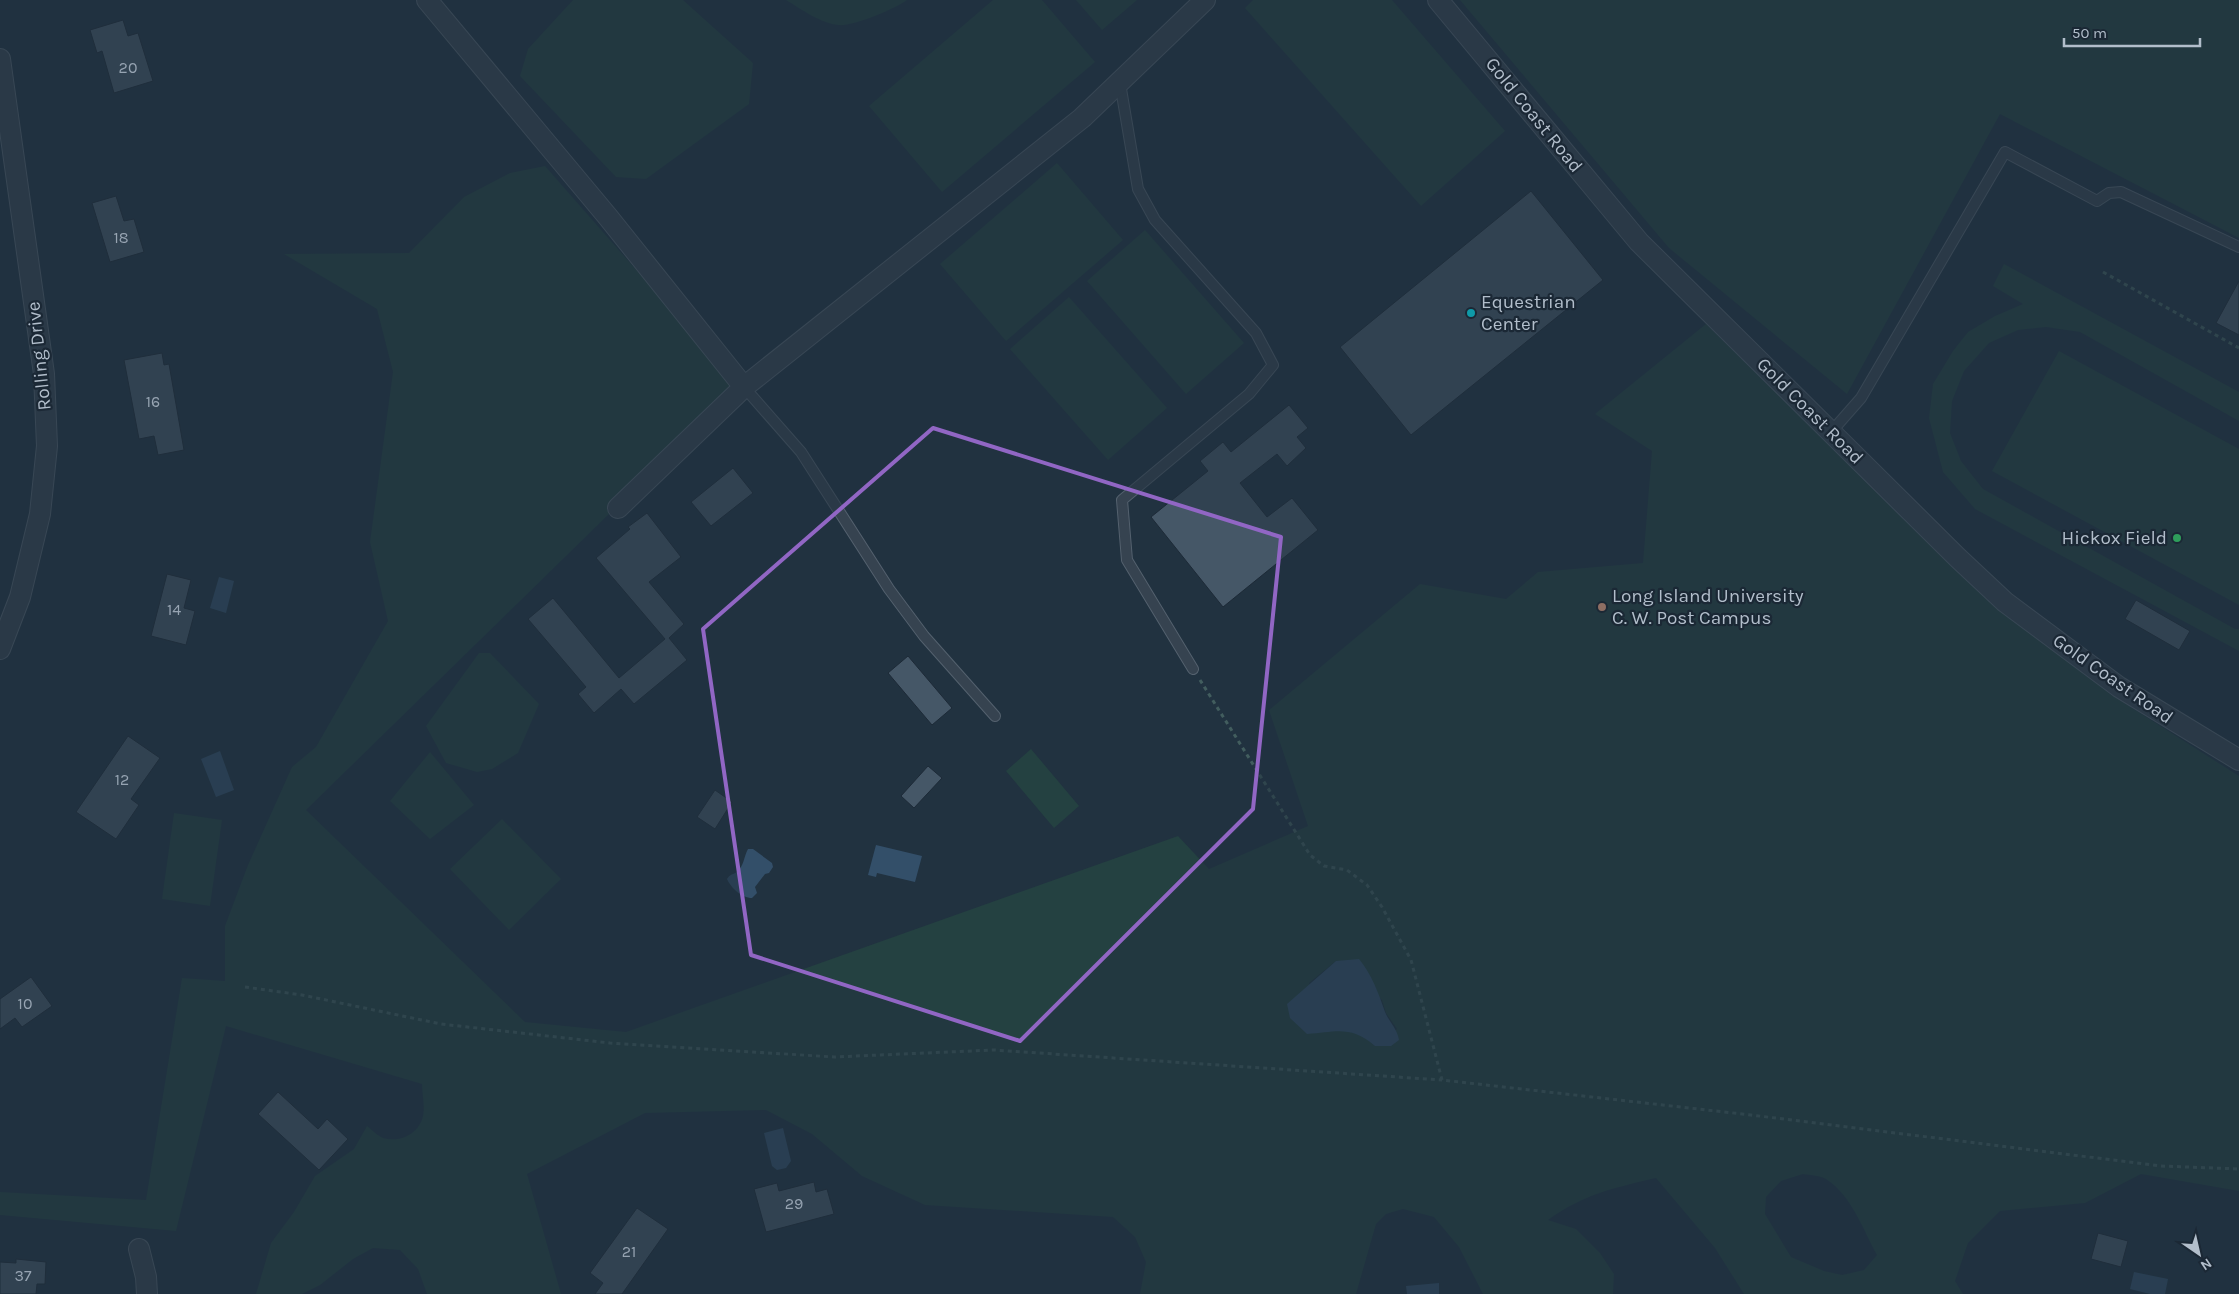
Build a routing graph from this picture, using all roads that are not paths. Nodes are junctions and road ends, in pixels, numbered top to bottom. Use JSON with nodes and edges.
{"nodes":[{"id":1,"x":427,"y":0,"type":"edge"},
{"id":2,"x":1205,"y":0,"type":"edge"},
{"id":3,"x":1438,"y":0,"type":"edge"},
{"id":4,"x":0,"y":59,"type":"edge"},
{"id":5,"x":1120,"y":83,"type":"junction"},
{"id":6,"x":2239,"y":247,"type":"edge"},
{"id":7,"x":744,"y":387,"type":"junction"},
{"id":8,"x":1832,"y":431,"type":"junction"},
{"id":9,"x":618,"y":508,"type":"dead end"},
{"id":10,"x":0,"y":649,"type":"edge"},
{"id":11,"x":1193,"y":669,"type":"road end"},
{"id":12,"x":995,"y":716,"type":"dead end"},
{"id":13,"x":2239,"y":760,"type":"edge"},
{"id":14,"x":140,"y":1249,"type":"dead end"},
{"id":15,"x":147,"y":1294,"type":"edge"}],
"edges":[{"from":1,"to":7,"type":"street"},
{"from":2,"to":5,"type":"street"},
{"from":3,"to":8,"type":"street","name":"Gold Coast Road"},
{"from":4,"to":10,"type":"street","name":"Rolling Drive"},
{"from":5,"to":7,"type":"street"},
{"from":5,"to":11,"type":"lane"},
{"from":6,"to":8,"type":"lane"},
{"from":7,"to":9,"type":"street"},
{"from":7,"to":12,"type":"lane"},
{"from":8,"to":13,"type":"street","name":"Gold Coast Road"},
{"from":14,"to":15,"type":"street"}]}
